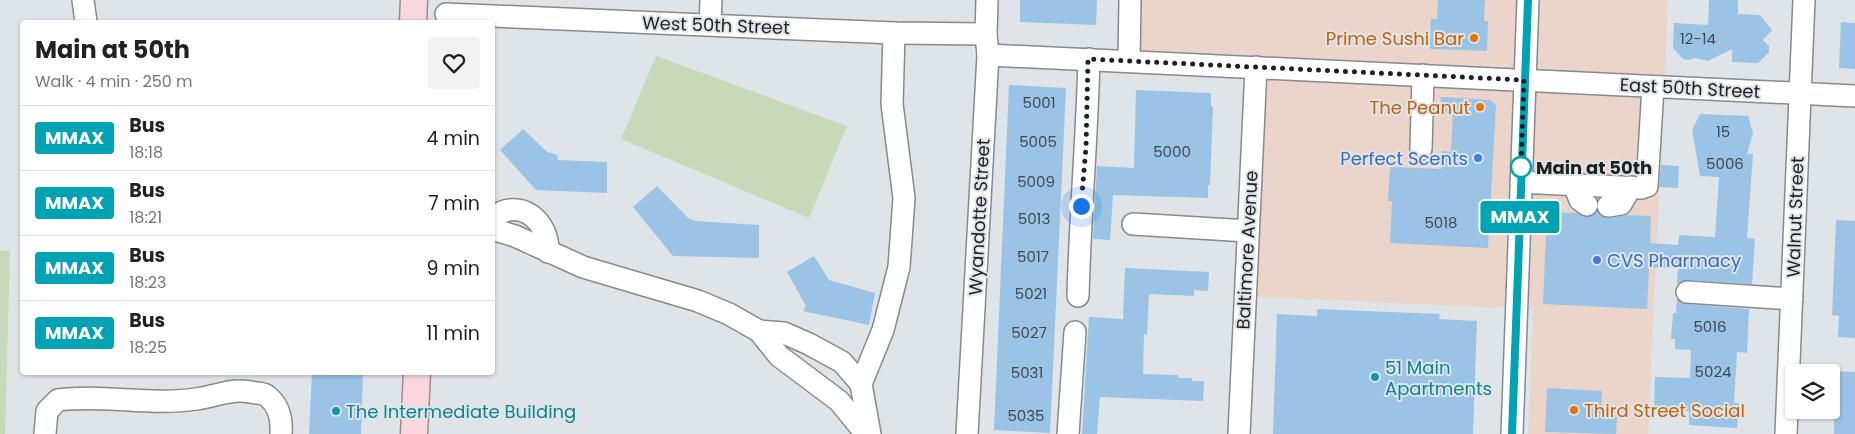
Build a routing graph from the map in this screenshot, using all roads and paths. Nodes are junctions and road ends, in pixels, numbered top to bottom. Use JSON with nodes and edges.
{"nodes":[{"id":1,"x":83,"y":0,"type":"edge"},
{"id":2,"x":711,"y":0,"type":"edge"},
{"id":3,"x":987,"y":0,"type":"edge"},
{"id":4,"x":1130,"y":0,"type":"edge"},
{"id":5,"x":1528,"y":0,"type":"edge"},
{"id":6,"x":1804,"y":0,"type":"edge"},
{"id":7,"x":447,"y":12,"type":"edge"},
{"id":8,"x":86,"y":20,"type":"edge"},
{"id":9,"x":710,"y":24,"type":"junction"},
{"id":10,"x":894,"y":33,"type":"junction"},
{"id":11,"x":987,"y":44,"type":"junction"},
{"id":12,"x":1088,"y":59,"type":"junction"},
{"id":13,"x":1129,"y":61,"type":"junction"},
{"id":14,"x":1256,"y":67,"type":"junction"},
{"id":15,"x":1423,"y":75,"type":"junction"},
{"id":16,"x":1524,"y":80,"type":"junction"},
{"id":17,"x":1653,"y":86,"type":"junction"},
{"id":18,"x":1800,"y":94,"type":"junction"},
{"id":19,"x":1855,"y":96,"type":"edge"},
{"id":20,"x":1421,"y":148,"type":"dead end"},
{"id":21,"x":1521,"y":182,"type":"junction"},
{"id":22,"x":1574,"y":185,"type":"junction"},
{"id":23,"x":1631,"y":187,"type":"junction"},
{"id":24,"x":1586,"y":205,"type":"dead end"},
{"id":25,"x":1608,"y":206,"type":"dead end"},
{"id":26,"x":495,"y":216,"type":"edge"},
{"id":27,"x":1133,"y":224,"type":"dead end"},
{"id":28,"x":495,"y":230,"type":"edge"},
{"id":29,"x":1248,"y":231,"type":"junction"},
{"id":30,"x":548,"y":252,"type":"junction"},
{"id":31,"x":1687,"y":292,"type":"dead end"},
{"id":32,"x":1078,"y":296,"type":"dead end"},
{"id":33,"x":1792,"y":299,"type":"junction"},
{"id":34,"x":759,"y":332,"type":"junction"},
{"id":35,"x":1075,"y":332,"type":"dead end"},
{"id":36,"x":417,"y":375,"type":"edge"},
{"id":37,"x":861,"y":384,"type":"junction"},
{"id":38,"x":45,"y":434,"type":"edge"},
{"id":39,"x":281,"y":434,"type":"edge"},
{"id":40,"x":414,"y":434,"type":"edge"},
{"id":41,"x":866,"y":434,"type":"edge"},
{"id":42,"x":870,"y":434,"type":"edge"},
{"id":43,"x":967,"y":434,"type":"edge"},
{"id":44,"x":1068,"y":434,"type":"edge"},
{"id":45,"x":1239,"y":434,"type":"edge"},
{"id":46,"x":1512,"y":434,"type":"edge"},
{"id":47,"x":1786,"y":434,"type":"edge"}],
"edges":[{"from":1,"to":8,"type":"street"},
{"from":2,"to":9,"type":"street"},
{"from":3,"to":11,"type":"street","name":"Wyandotte Street"},
{"from":4,"to":13,"type":"street"},
{"from":5,"to":16,"type":"street"},
{"from":6,"to":18,"type":"street","name":"Walnut Street"},
{"from":7,"to":9,"type":"street","name":"West 50th Street"},
{"from":9,"to":10,"type":"street","name":"West 50th Street"},
{"from":10,"to":11,"type":"street","name":"West 50th Street"},
{"from":10,"to":37,"type":"street"},
{"from":11,"to":12,"type":"street","name":"West 50th Street"},
{"from":11,"to":43,"type":"street","name":"Wyandotte Street"},
{"from":12,"to":13,"type":"street","name":"West 50th Street"},
{"from":12,"to":32,"type":"street"},
{"from":13,"to":14,"type":"street","name":"West 50th Street"},
{"from":14,"to":15,"type":"street","name":"West 50th Street"},
{"from":14,"to":29,"type":"street","name":"Baltimore Avenue"},
{"from":15,"to":16,"type":"street","name":"West 50th Street"},
{"from":15,"to":20,"type":"street"},
{"from":16,"to":17,"type":"street","name":"East 50th Street"},
{"from":16,"to":21,"type":"street"},
{"from":17,"to":18,"type":"street","name":"East 50th Street"},
{"from":17,"to":23,"type":"street"},
{"from":18,"to":19,"type":"street","name":"East 50th Street"},
{"from":18,"to":33,"type":"street","name":"Walnut Street"},
{"from":21,"to":22,"type":"street"},
{"from":21,"to":46,"type":"street"},
{"from":22,"to":23,"type":"street"},
{"from":22,"to":24,"type":"street"},
{"from":23,"to":25,"type":"street"},
{"from":26,"to":30,"type":"street"},
{"from":27,"to":29,"type":"street"},
{"from":28,"to":30,"type":"street"},
{"from":29,"to":45,"type":"street","name":"Baltimore Avenue"},
{"from":30,"to":34,"type":"street"},
{"from":31,"to":33,"type":"street"},
{"from":33,"to":47,"type":"street","name":"Walnut Street"},
{"from":34,"to":37,"type":"street"},
{"from":34,"to":41,"type":"street"},
{"from":35,"to":44,"type":"street"},
{"from":36,"to":40,"type":"main road"},
{"from":37,"to":42,"type":"street"},
{"from":38,"to":39,"type":"street"}]}
